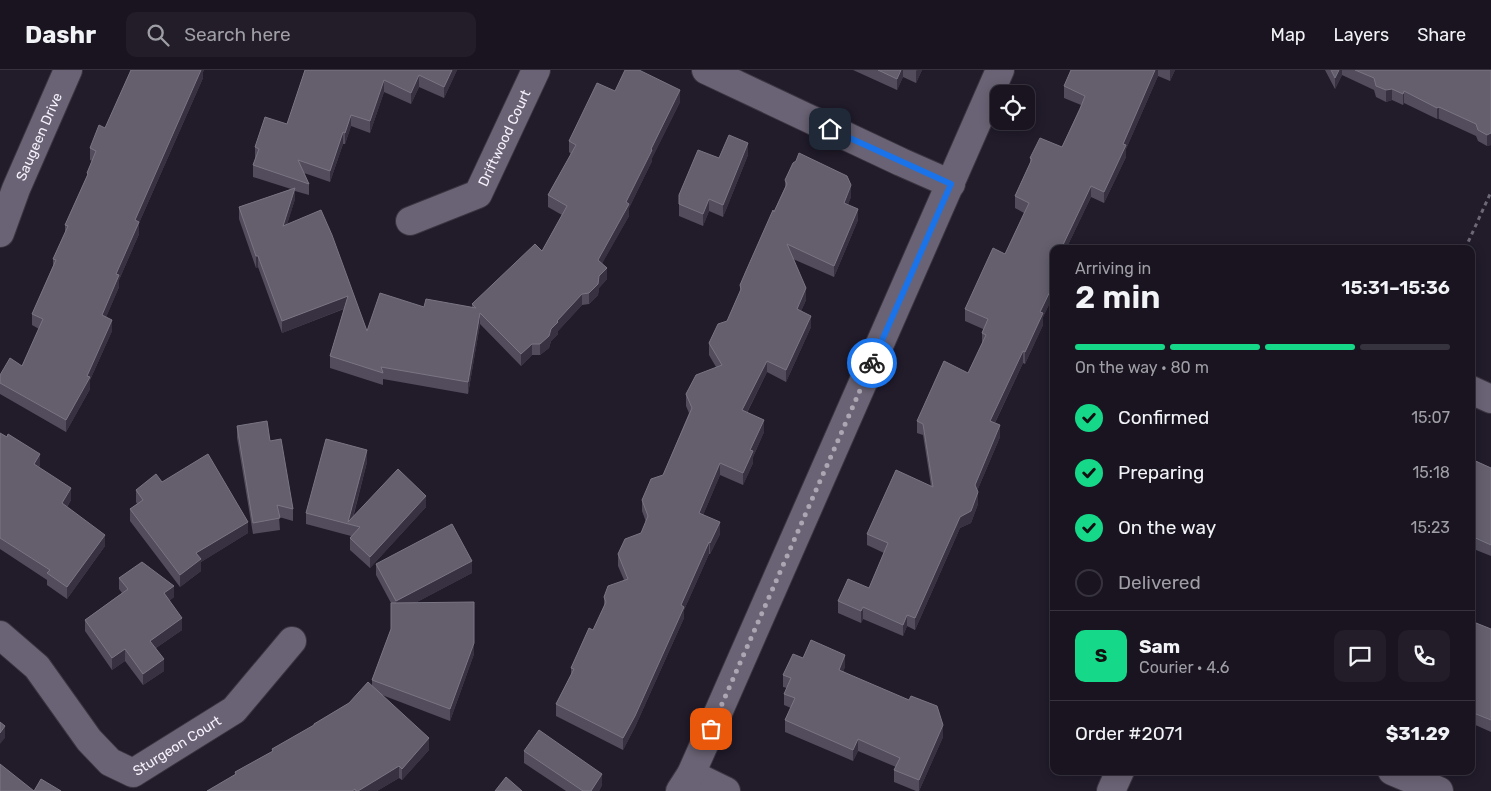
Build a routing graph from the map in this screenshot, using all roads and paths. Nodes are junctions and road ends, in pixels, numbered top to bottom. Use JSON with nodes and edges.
{"nodes":[{"id":1,"x":68,"y":70,"type":"edge"},
{"id":2,"x":536,"y":70,"type":"edge"},
{"id":3,"x":706,"y":70,"type":"edge"},
{"id":4,"x":1000,"y":70,"type":"edge"},
{"id":5,"x":951,"y":184,"type":"junction"},
{"id":6,"x":8,"y":186,"type":"edge"},
{"id":7,"x":1491,"y":192,"type":"edge"},
{"id":8,"x":410,"y":221,"type":"dead end"},
{"id":9,"x":0,"y":233,"type":"edge"},
{"id":10,"x":1467,"y":245,"type":"edge"},
{"id":11,"x":1475,"y":392,"type":"edge"},
{"id":12,"x":1491,"y":399,"type":"edge"},
{"id":13,"x":0,"y":635,"type":"edge"},
{"id":14,"x":292,"y":641,"type":"dead end"},
{"id":15,"x":1118,"y":775,"type":"edge"},
{"id":16,"x":1401,"y":775,"type":"edge"},
{"id":17,"x":686,"y":783,"type":"edge"},
{"id":18,"x":726,"y":791,"type":"edge"},
{"id":19,"x":1111,"y":791,"type":"edge"},
{"id":20,"x":1439,"y":791,"type":"edge"}],
"edges":[{"from":1,"to":6,"type":"street","name":"Saugeen Drive"},
{"from":2,"to":8,"type":"street","name":"Driftwood Court"},
{"from":3,"to":5,"type":"street"},
{"from":4,"to":5,"type":"street"},
{"from":5,"to":17,"type":"street"},
{"from":6,"to":9,"type":"street","name":"Saugeen Drive"},
{"from":7,"to":10,"type":"path"},
{"from":11,"to":12,"type":"street"},
{"from":13,"to":14,"type":"street","name":"Sturgeon Court"},
{"from":15,"to":19,"type":"street"},
{"from":16,"to":20,"type":"street"},
{"from":17,"to":18,"type":"street"}]}
